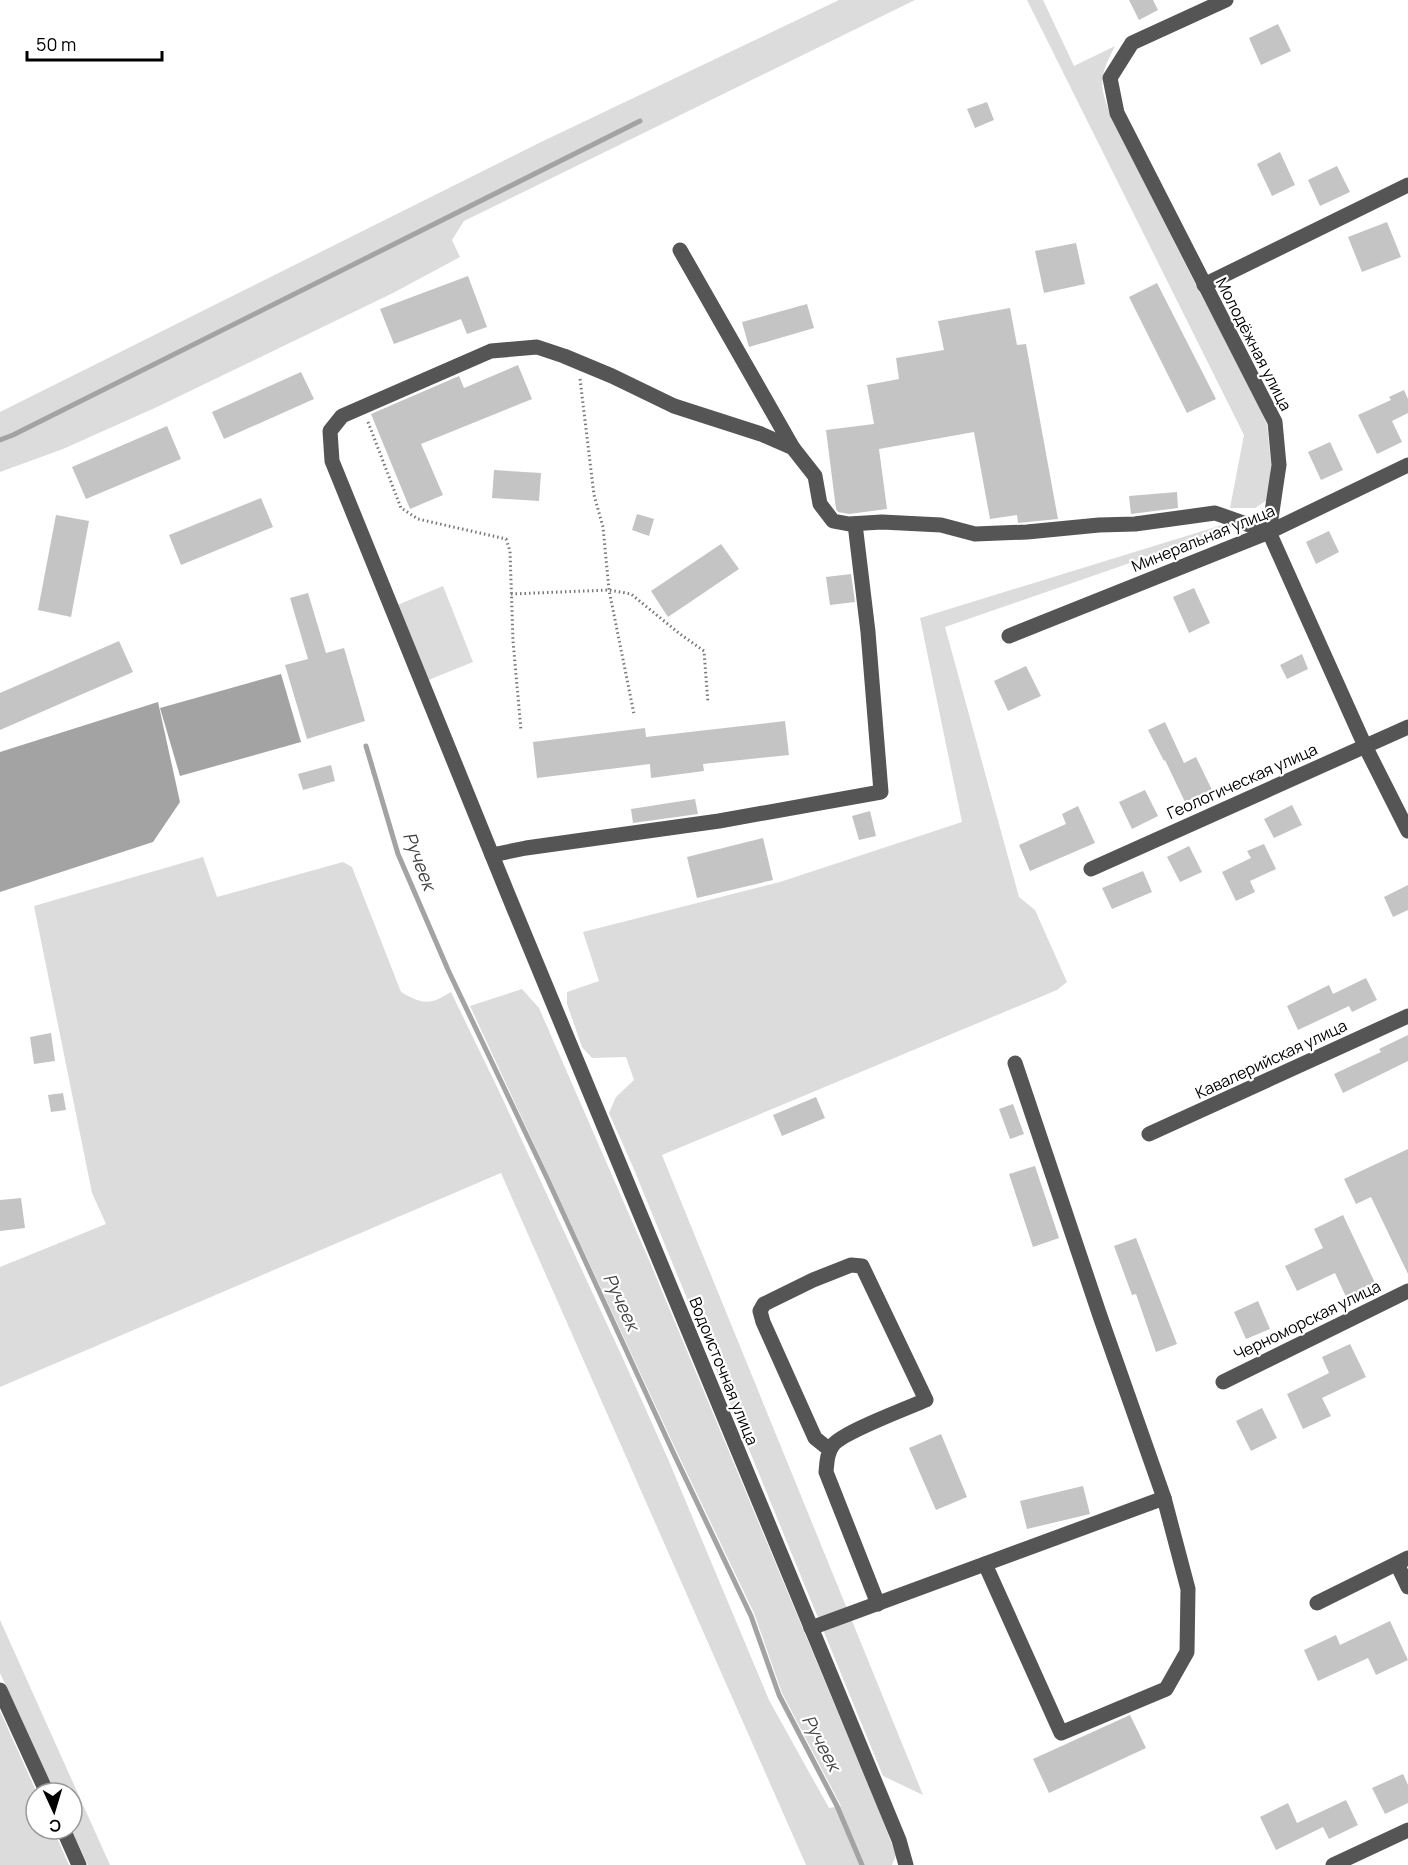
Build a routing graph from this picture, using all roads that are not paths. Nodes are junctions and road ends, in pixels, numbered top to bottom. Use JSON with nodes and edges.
{"nodes":[{"id":1,"x":1226,"y":0,"type":"edge"},
{"id":2,"x":1408,"y":185,"type":"edge"},
{"id":3,"x":680,"y":250,"type":"dead end"},
{"id":4,"x":1204,"y":285,"type":"junction"},
{"id":5,"x":793,"y":448,"type":"junction"},
{"id":6,"x":1408,"y":465,"type":"edge"},
{"id":7,"x":855,"y":524,"type":"junction"},
{"id":8,"x":1269,"y":532,"type":"junction"},
{"id":9,"x":1009,"y":636,"type":"dead end"},
{"id":10,"x":1408,"y":727,"type":"edge"},
{"id":11,"x":1365,"y":746,"type":"junction"},
{"id":12,"x":1408,"y":831,"type":"edge"},
{"id":13,"x":492,"y":855,"type":"junction"},
{"id":14,"x":1091,"y":869,"type":"dead end"},
{"id":15,"x":1408,"y":1016,"type":"edge"},
{"id":16,"x":1015,"y":1063,"type":"dead end"},
{"id":17,"x":1149,"y":1134,"type":"dead end"},
{"id":18,"x":1408,"y":1291,"type":"edge"},
{"id":19,"x":1222,"y":1382,"type":"dead end"},
{"id":20,"x":830,"y":1450,"type":"junction"},
{"id":21,"x":1164,"y":1498,"type":"junction"},
{"id":22,"x":1402,"y":1561,"type":"edge"},
{"id":23,"x":985,"y":1564,"type":"junction"},
{"id":24,"x":1408,"y":1587,"type":"edge"},
{"id":25,"x":878,"y":1604,"type":"junction"},
{"id":26,"x":1317,"y":1604,"type":"dead end"},
{"id":27,"x":811,"y":1628,"type":"junction"},
{"id":28,"x":0,"y":1690,"type":"edge"},
{"id":29,"x":41,"y":1781,"type":"edge"},
{"id":30,"x":1408,"y":1830,"type":"edge"},
{"id":31,"x":68,"y":1841,"type":"edge"},
{"id":32,"x":79,"y":1865,"type":"edge"},
{"id":33,"x":906,"y":1865,"type":"edge"},
{"id":34,"x":1333,"y":1865,"type":"edge"}],
"edges":[{"from":1,"to":4,"type":"street","name":"Молодёжная улица"},
{"from":2,"to":4,"type":"street"},
{"from":3,"to":5,"type":"street"},
{"from":4,"to":8,"type":"street","name":"Молодёжная улица"},
{"from":5,"to":7,"type":"street"},
{"from":5,"to":13,"type":"street","name":"Водоисточная улица"},
{"from":6,"to":8,"type":"street","name":"Минеральная улица"},
{"from":7,"to":8,"type":"street"},
{"from":7,"to":13,"type":"street"},
{"from":8,"to":9,"type":"street","name":"Минеральная улица"},
{"from":8,"to":11,"type":"street"},
{"from":10,"to":11,"type":"street","name":"Геологическая улица"},
{"from":11,"to":12,"type":"street"},
{"from":11,"to":14,"type":"street","name":"Геологическая улица"},
{"from":13,"to":27,"type":"street","name":"Водоисточная улица"},
{"from":15,"to":17,"type":"street","name":"Кавалерийская улица"},
{"from":16,"to":21,"type":"street"},
{"from":18,"to":19,"type":"street","name":"Черноморская улица"},
{"from":20,"to":20,"type":"street"},
{"from":20,"to":25,"type":"street"},
{"from":21,"to":23,"type":"street"},
{"from":21,"to":23,"type":"street"},
{"from":22,"to":24,"type":"street"},
{"from":22,"to":26,"type":"street"},
{"from":23,"to":25,"type":"street"},
{"from":25,"to":27,"type":"street"},
{"from":27,"to":33,"type":"street","name":"Водоисточная улица"},
{"from":28,"to":29,"type":"street"},
{"from":30,"to":34,"type":"street"},
{"from":31,"to":32,"type":"street"}]}
